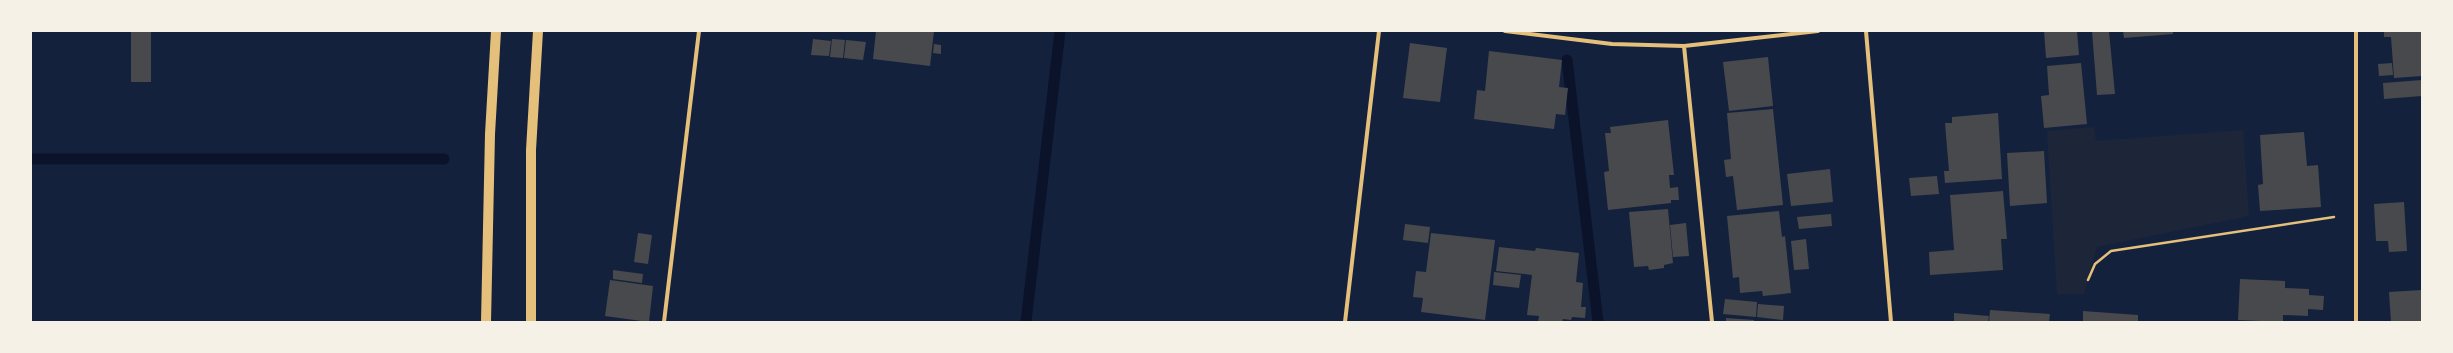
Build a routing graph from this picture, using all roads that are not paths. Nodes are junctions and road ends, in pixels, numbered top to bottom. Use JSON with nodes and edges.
{"nodes":[{"id":1,"x":496,"y":31,"type":"edge"},
{"id":2,"x":538,"y":31,"type":"edge"},
{"id":3,"x":699,"y":31,"type":"edge"},
{"id":4,"x":1379,"y":31,"type":"edge"},
{"id":5,"x":1505,"y":31,"type":"edge"},
{"id":6,"x":1818,"y":31,"type":"edge"},
{"id":7,"x":1866,"y":31,"type":"edge"},
{"id":8,"x":2356,"y":31,"type":"edge"},
{"id":9,"x":1684,"y":46,"type":"junction"},
{"id":10,"x":486,"y":322,"type":"edge"},
{"id":11,"x":531,"y":322,"type":"edge"},
{"id":12,"x":664,"y":322,"type":"edge"},
{"id":13,"x":1345,"y":322,"type":"edge"},
{"id":14,"x":1712,"y":322,"type":"edge"},
{"id":15,"x":1891,"y":322,"type":"edge"},
{"id":16,"x":2356,"y":322,"type":"edge"}],
"edges":[{"from":1,"to":10,"type":"main road"},
{"from":2,"to":11,"type":"main road"},
{"from":3,"to":12,"type":"street"},
{"from":4,"to":13,"type":"street"},
{"from":5,"to":9,"type":"street"},
{"from":6,"to":9,"type":"street"},
{"from":7,"to":15,"type":"street"},
{"from":8,"to":16,"type":"street"},
{"from":9,"to":14,"type":"street"}]}
